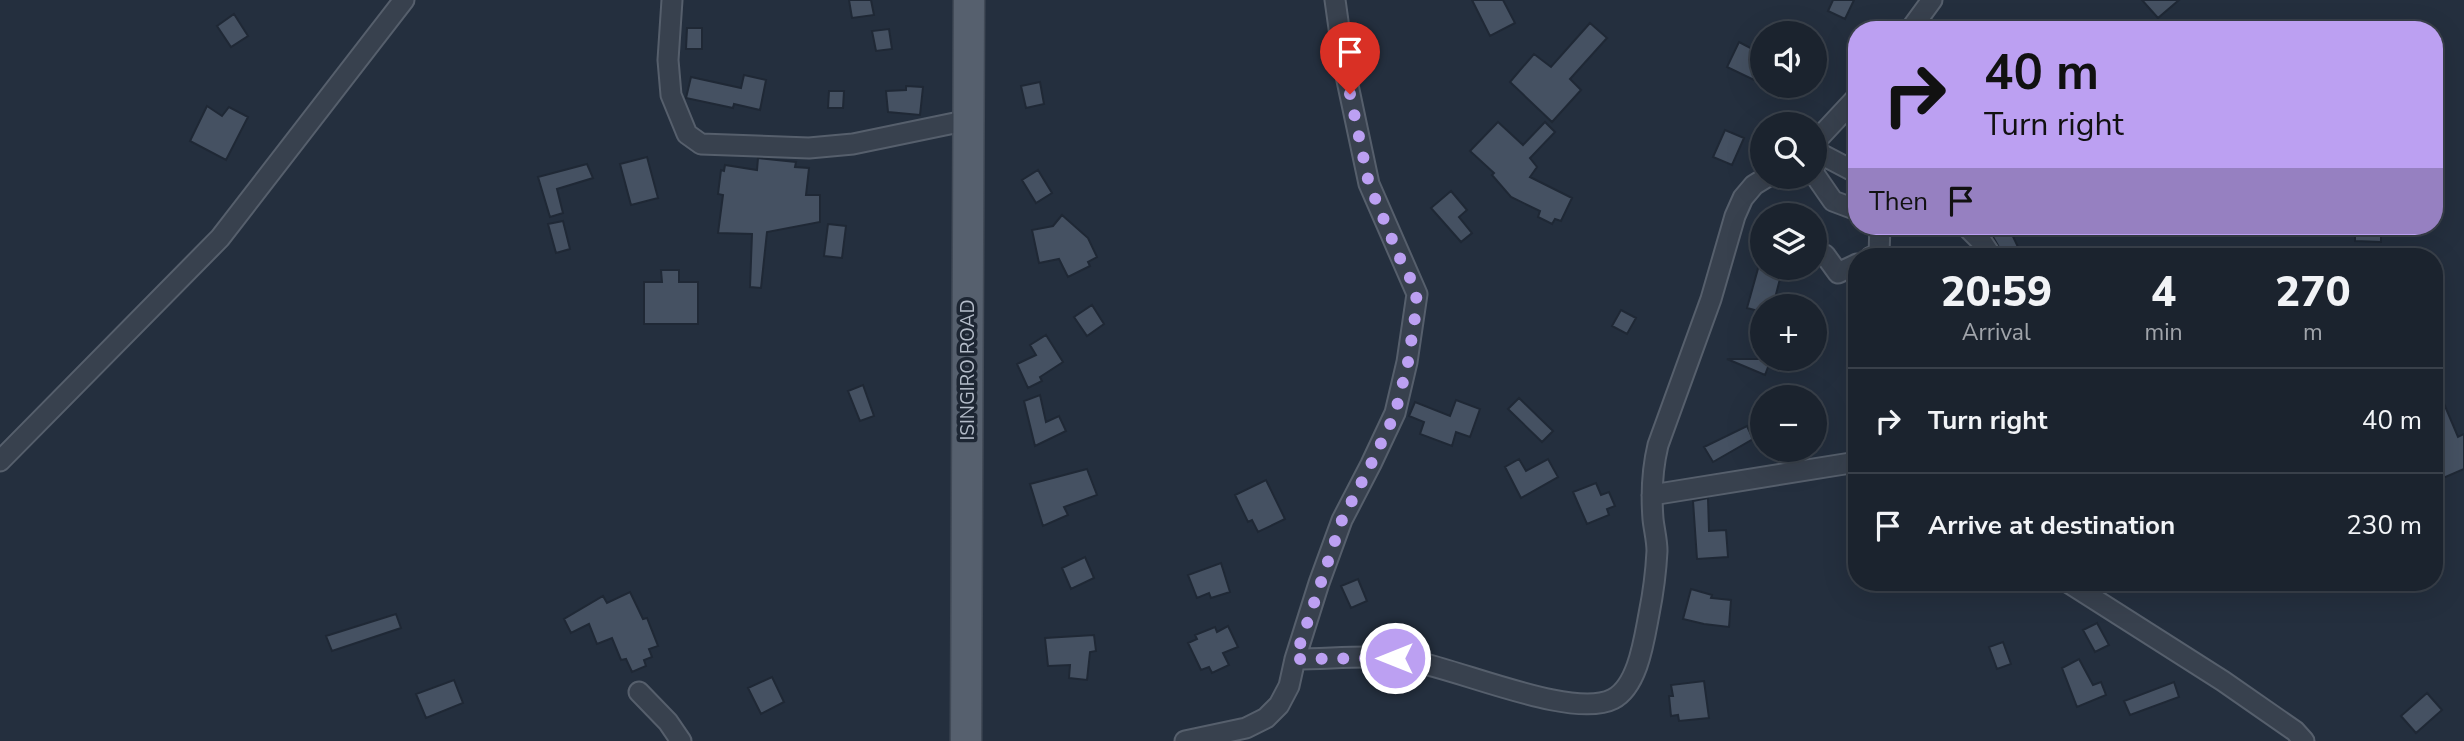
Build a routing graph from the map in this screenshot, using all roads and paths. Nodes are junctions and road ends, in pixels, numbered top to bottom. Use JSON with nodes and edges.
{"nodes":[{"id":1,"x":404,"y":0,"type":"edge"},
{"id":2,"x":672,"y":0,"type":"edge"},
{"id":3,"x":969,"y":0,"type":"edge"},
{"id":4,"x":1335,"y":0,"type":"edge"},
{"id":5,"x":1932,"y":0,"type":"edge"},
{"id":6,"x":1917,"y":21,"type":"edge"},
{"id":7,"x":1848,"y":107,"type":"edge"},
{"id":8,"x":969,"y":120,"type":"junction"},
{"id":9,"x":1827,"y":129,"type":"edge"},
{"id":10,"x":1827,"y":157,"type":"edge"},
{"id":11,"x":1848,"y":168,"type":"edge"},
{"id":12,"x":1751,"y":189,"type":"edge"},
{"id":13,"x":1825,"y":189,"type":"edge"},
{"id":14,"x":1848,"y":207,"type":"edge"},
{"id":15,"x":1827,"y":258,"type":"edge"},
{"id":16,"x":1848,"y":268,"type":"edge"},
{"id":17,"x":0,"y":461,"type":"edge"},
{"id":18,"x":1848,"y":463,"type":"edge"},
{"id":19,"x":1651,"y":495,"type":"junction"},
{"id":20,"x":2082,"y":591,"type":"edge"},
{"id":21,"x":1295,"y":659,"type":"junction"},
{"id":22,"x":639,"y":692,"type":"dead end"},
{"id":23,"x":681,"y":741,"type":"edge"},
{"id":24,"x":966,"y":741,"type":"edge"},
{"id":25,"x":1185,"y":741,"type":"edge"},
{"id":26,"x":2304,"y":741,"type":"edge"}],
"edges":[{"from":1,"to":17,"type":"street"},
{"from":2,"to":8,"type":"street"},
{"from":3,"to":8,"type":"main road","name":"ISINGIRO ROAD"},
{"from":4,"to":21,"type":"street"},
{"from":5,"to":6,"type":"street"},
{"from":7,"to":9,"type":"street"},
{"from":8,"to":24,"type":"main road","name":"ISINGIRO ROAD"},
{"from":10,"to":11,"type":"street"},
{"from":12,"to":19,"type":"street"},
{"from":13,"to":14,"type":"street"},
{"from":15,"to":16,"type":"street"},
{"from":18,"to":19,"type":"street"},
{"from":19,"to":21,"type":"street"},
{"from":20,"to":26,"type":"street"},
{"from":21,"to":25,"type":"street"},
{"from":22,"to":23,"type":"street"}]}
